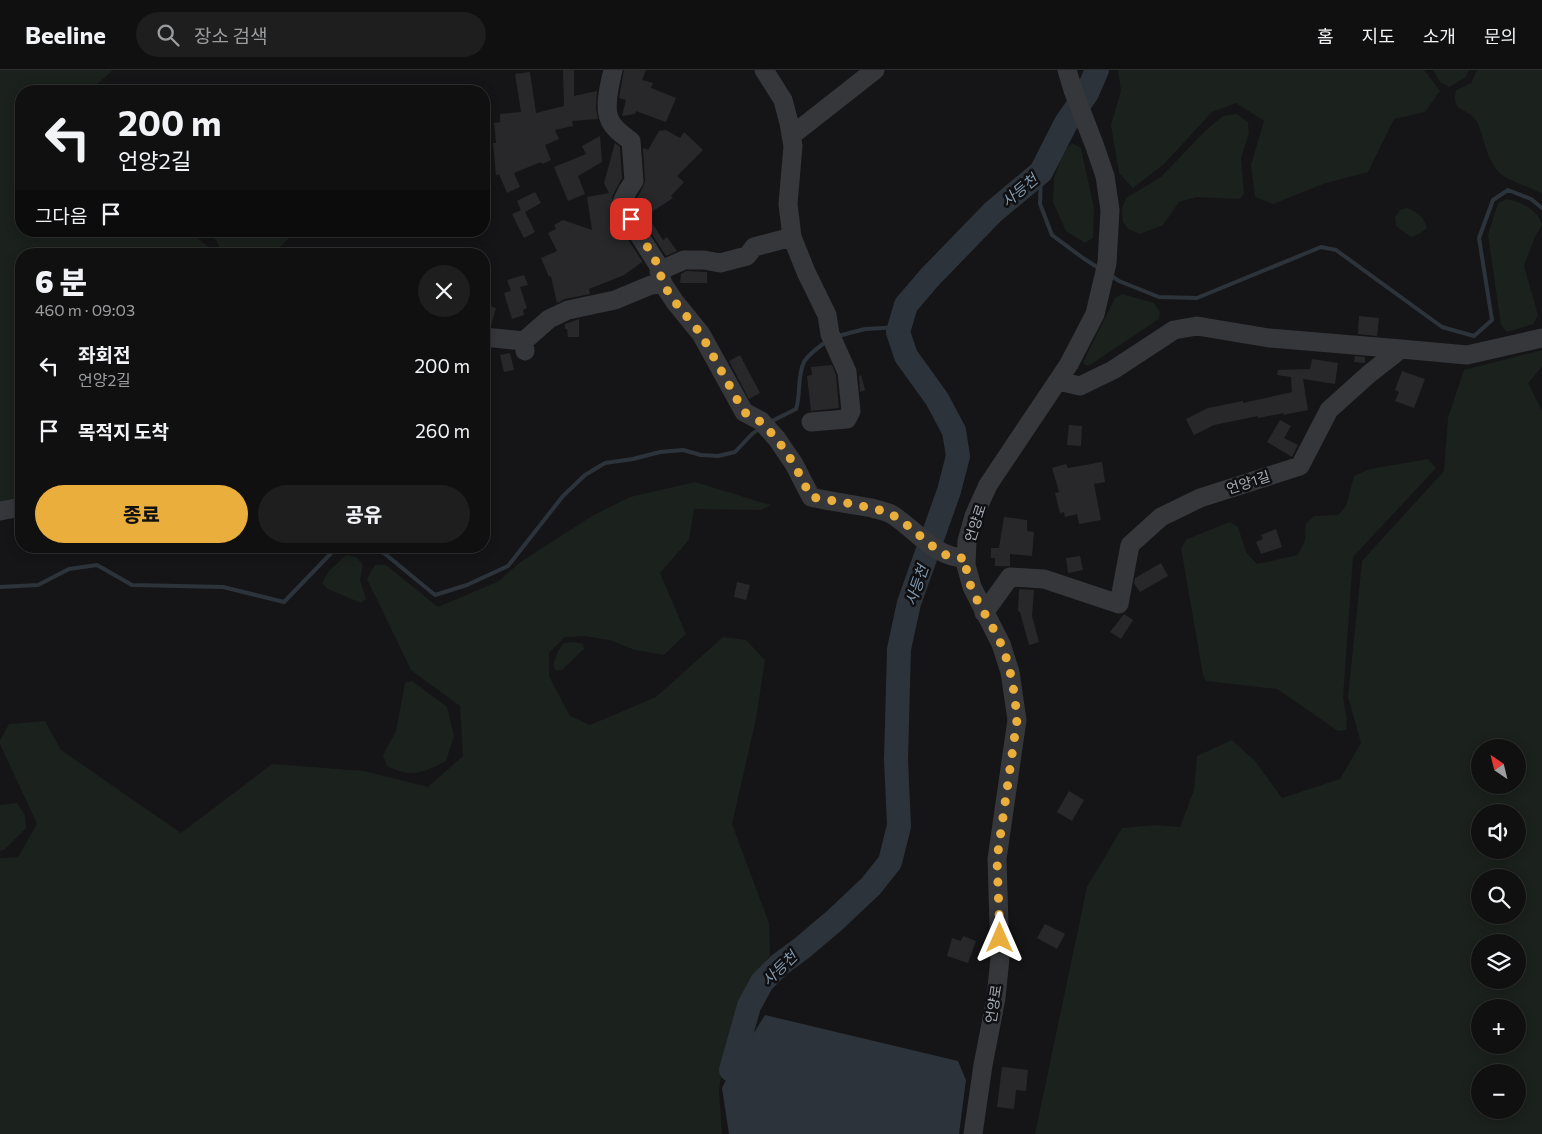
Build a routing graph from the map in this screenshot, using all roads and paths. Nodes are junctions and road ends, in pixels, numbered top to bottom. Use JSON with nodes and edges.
{"nodes":[{"id":1,"x":613,"y":70,"type":"edge"},
{"id":2,"x":764,"y":70,"type":"edge"},
{"id":3,"x":875,"y":70,"type":"edge"},
{"id":4,"x":1067,"y":70,"type":"edge"},
{"id":5,"x":791,"y":136,"type":"junction"},
{"id":6,"x":792,"y":237,"type":"junction"},
{"id":7,"x":661,"y":277,"type":"junction"},
{"id":8,"x":490,"y":338,"type":"edge"},
{"id":9,"x":1542,"y":338,"type":"edge"},
{"id":10,"x":1401,"y":349,"type":"junction"},
{"id":11,"x":1058,"y":381,"type":"junction"},
{"id":12,"x":811,"y":422,"type":"dead end"},
{"id":13,"x":15,"y":508,"type":"edge"},
{"id":14,"x":0,"y":511,"type":"edge"},
{"id":15,"x":966,"y":558,"type":"junction"},
{"id":16,"x":984,"y":613,"type":"junction"},
{"id":17,"x":974,"y":1134,"type":"edge"}],
"edges":[{"from":1,"to":7,"type":"street"},
{"from":2,"to":5,"type":"street"},
{"from":3,"to":5,"type":"street"},
{"from":4,"to":11,"type":"street","name":"언양로"},
{"from":5,"to":6,"type":"street"},
{"from":6,"to":7,"type":"street"},
{"from":6,"to":12,"type":"street"},
{"from":7,"to":8,"type":"street"},
{"from":7,"to":15,"type":"street"},
{"from":9,"to":10,"type":"street"},
{"from":10,"to":11,"type":"street"},
{"from":10,"to":16,"type":"street","name":"언양1길"},
{"from":11,"to":15,"type":"street","name":"언양로"},
{"from":13,"to":14,"type":"street"},
{"from":15,"to":16,"type":"street","name":"언양로"},
{"from":16,"to":17,"type":"street","name":"언양로"}]}
